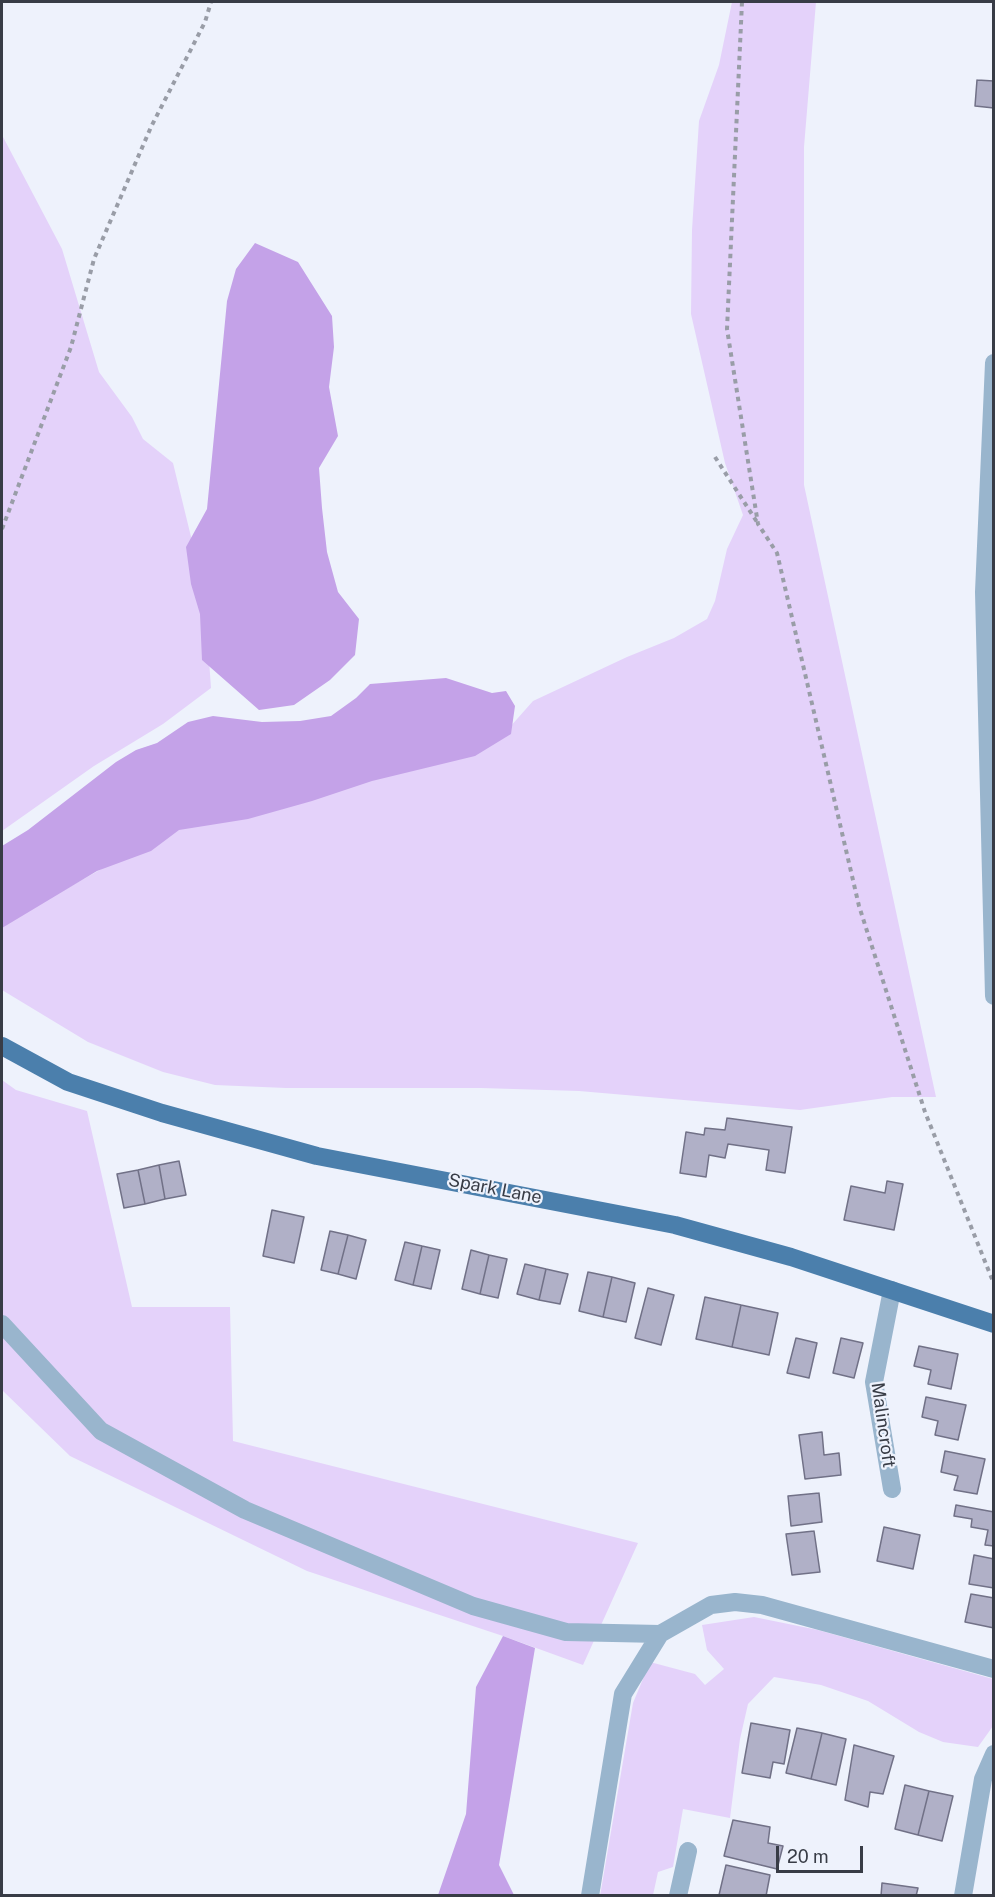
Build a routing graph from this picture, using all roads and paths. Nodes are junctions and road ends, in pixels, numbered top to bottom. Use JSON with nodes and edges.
{"nodes":[{"id":1,"x":211,"y":2,"type":"edge"},
{"id":2,"x":742,"y":2,"type":"edge"},
{"id":3,"x":993,"y":363,"type":"edge"},
{"id":4,"x":716,"y":457,"type":"dead end"},
{"id":5,"x":758,"y":524,"type":"junction"},
{"id":6,"x":2,"y":529,"type":"edge"},
{"id":7,"x":993,"y":996,"type":"edge"},
{"id":8,"x":2,"y":1046,"type":"edge"},
{"id":9,"x":993,"y":1284,"type":"edge"},
{"id":10,"x":892,"y":1290,"type":"junction"},
{"id":11,"x":2,"y":1324,"type":"edge"},
{"id":12,"x":993,"y":1324,"type":"edge"},
{"id":13,"x":892,"y":1489,"type":"dead end"},
{"id":14,"x":660,"y":1634,"type":"junction"},
{"id":15,"x":993,"y":1669,"type":"edge"},
{"id":16,"x":993,"y":1754,"type":"edge"},
{"id":17,"x":688,"y":1851,"type":"dead end"},
{"id":18,"x":590,"y":1896,"type":"edge"},
{"id":19,"x":678,"y":1896,"type":"edge"},
{"id":20,"x":963,"y":1896,"type":"edge"}],
"edges":[{"from":1,"to":6,"type":"path"},
{"from":2,"to":5,"type":"path"},
{"from":3,"to":7,"type":"street"},
{"from":4,"to":5,"type":"path"},
{"from":5,"to":9,"type":"path"},
{"from":8,"to":10,"type":"main road","name":"Spark Lane"},
{"from":10,"to":12,"type":"main road","name":"Spark Lane"},
{"from":10,"to":13,"type":"street","name":"Malincroft"},
{"from":11,"to":14,"type":"street"},
{"from":14,"to":15,"type":"street"},
{"from":14,"to":18,"type":"street"},
{"from":16,"to":20,"type":"street"},
{"from":17,"to":19,"type":"street"}]}
